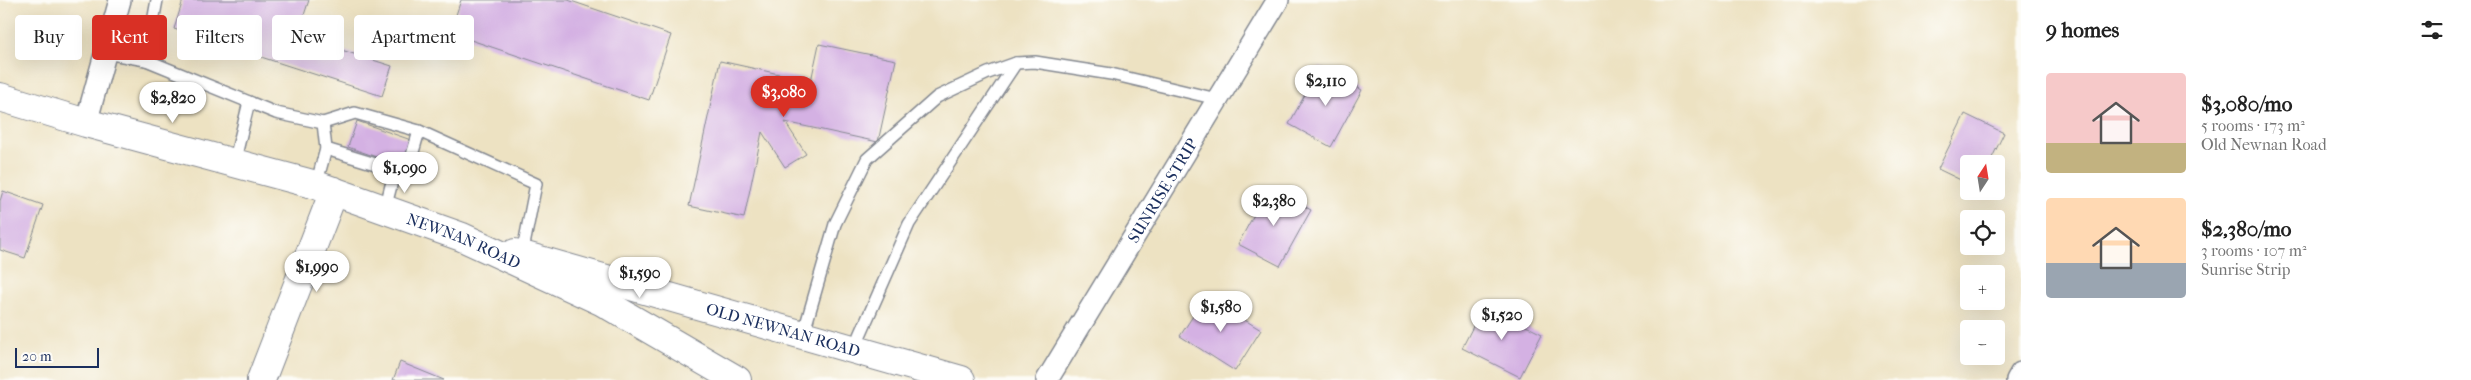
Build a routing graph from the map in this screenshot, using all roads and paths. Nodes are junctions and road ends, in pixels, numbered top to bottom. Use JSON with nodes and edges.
{"nodes":[{"id":1,"x":120,"y":0,"type":"edge"},
{"id":2,"x":157,"y":0,"type":"edge"},
{"id":3,"x":1278,"y":0,"type":"edge"},
{"id":4,"x":116,"y":15,"type":"edge"},
{"id":5,"x":154,"y":15,"type":"edge"},
{"id":6,"x":103,"y":60,"type":"edge"},
{"id":7,"x":146,"y":60,"type":"edge"},
{"id":8,"x":1016,"y":63,"type":"junction"},
{"id":9,"x":0,"y":97,"type":"edge"},
{"id":10,"x":1217,"y":99,"type":"junction"},
{"id":11,"x":248,"y":102,"type":"junction"},
{"id":12,"x":86,"y":123,"type":"junction"},
{"id":13,"x":323,"y":123,"type":"junction"},
{"id":14,"x":419,"y":131,"type":"junction"},
{"id":15,"x":326,"y":149,"type":"junction"},
{"id":16,"x":234,"y":163,"type":"junction"},
{"id":17,"x":395,"y":170,"type":"junction"},
{"id":18,"x":325,"y":188,"type":"junction"},
{"id":19,"x":385,"y":209,"type":"junction"},
{"id":20,"x":520,"y":259,"type":"junction"},
{"id":21,"x":803,"y":335,"type":"junction"},
{"id":22,"x":854,"y":349,"type":"junction"},
{"id":23,"x":2021,"y":373,"type":"edge"},
{"id":24,"x":261,"y":380,"type":"edge"},
{"id":25,"x":737,"y":380,"type":"edge"},
{"id":26,"x":961,"y":380,"type":"edge"},
{"id":27,"x":1046,"y":380,"type":"edge"},
{"id":28,"x":2017,"y":380,"type":"edge"}],
"edges":[{"from":1,"to":4,"type":"street"},
{"from":2,"to":5,"type":"lane"},
{"from":3,"to":10,"type":"street","name":"SUNRISE STRIP"},
{"from":6,"to":12,"type":"street"},
{"from":7,"to":11,"type":"lane"},
{"from":8,"to":10,"type":"lane"},
{"from":8,"to":21,"type":"lane"},
{"from":8,"to":22,"type":"lane"},
{"from":9,"to":12,"type":"main road","name":"NEWNAN ROAD"},
{"from":10,"to":27,"type":"street","name":"SUNRISE STRIP"},
{"from":11,"to":13,"type":"lane"},
{"from":11,"to":16,"type":"lane"},
{"from":12,"to":16,"type":"main road","name":"NEWNAN ROAD"},
{"from":13,"to":14,"type":"lane"},
{"from":13,"to":15,"type":"lane"},
{"from":14,"to":17,"type":"lane"},
{"from":14,"to":20,"type":"lane"},
{"from":15,"to":17,"type":"lane"},
{"from":15,"to":18,"type":"lane"},
{"from":16,"to":18,"type":"main road","name":"NEWNAN ROAD"},
{"from":17,"to":19,"type":"lane"},
{"from":18,"to":19,"type":"main road","name":"NEWNAN ROAD"},
{"from":18,"to":24,"type":"main road"},
{"from":19,"to":20,"type":"main road","name":"NEWNAN ROAD"},
{"from":20,"to":21,"type":"main road","name":"OLD NEWNAN ROAD"},
{"from":20,"to":25,"type":"main road","name":"NEWNAN ROAD"},
{"from":21,"to":22,"type":"main road","name":"OLD NEWNAN ROAD"},
{"from":22,"to":26,"type":"main road","name":"OLD NEWNAN ROAD"},
{"from":23,"to":28,"type":"street"}]}
